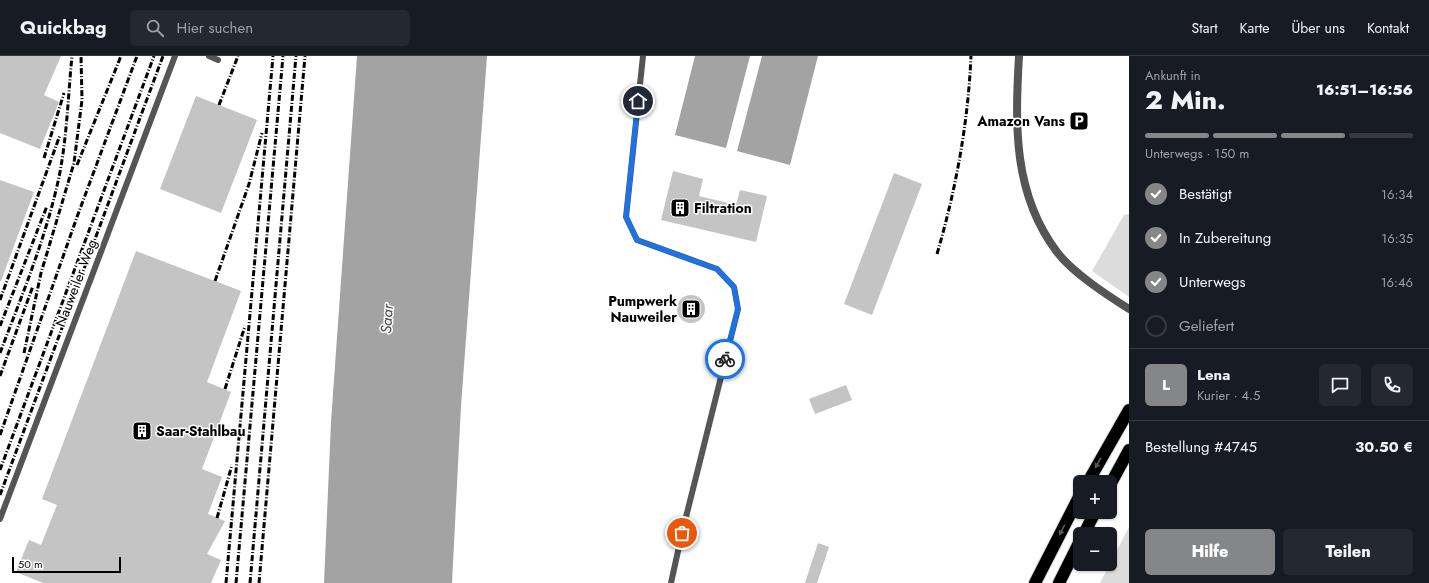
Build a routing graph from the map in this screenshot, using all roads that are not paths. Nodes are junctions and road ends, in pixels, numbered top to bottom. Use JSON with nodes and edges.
{"nodes":[{"id":1,"x":175,"y":56,"type":"edge"},
{"id":2,"x":209,"y":56,"type":"edge"},
{"id":3,"x":643,"y":56,"type":"edge"},
{"id":4,"x":1019,"y":56,"type":"edge"},
{"id":5,"x":218,"y":60,"type":"dead end"},
{"id":6,"x":1129,"y":308,"type":"edge"},
{"id":7,"x":1129,"y":410,"type":"edge"},
{"id":8,"x":1128,"y":452,"type":"edge"},
{"id":9,"x":1092,"y":475,"type":"edge"},
{"id":10,"x":1115,"y":475,"type":"edge"},
{"id":11,"x":1073,"y":509,"type":"edge"},
{"id":12,"x":0,"y":519,"type":"edge"},
{"id":13,"x":1073,"y":556,"type":"edge"},
{"id":14,"x":671,"y":583,"type":"edge"},
{"id":15,"x":1035,"y":583,"type":"edge"},
{"id":16,"x":1059,"y":583,"type":"edge"}],
"edges":[{"from":1,"to":12,"type":"lane","name":"Nauweiler Weg"},
{"from":2,"to":5,"type":"lane"},
{"from":3,"to":14,"type":"lane"},
{"from":4,"to":6,"type":"street"},
{"from":7,"to":9,"type":"highway","one_way":true},
{"from":8,"to":10,"type":"highway"},
{"from":11,"to":15,"type":"highway","one_way":true},
{"from":13,"to":16,"type":"highway"}]}
